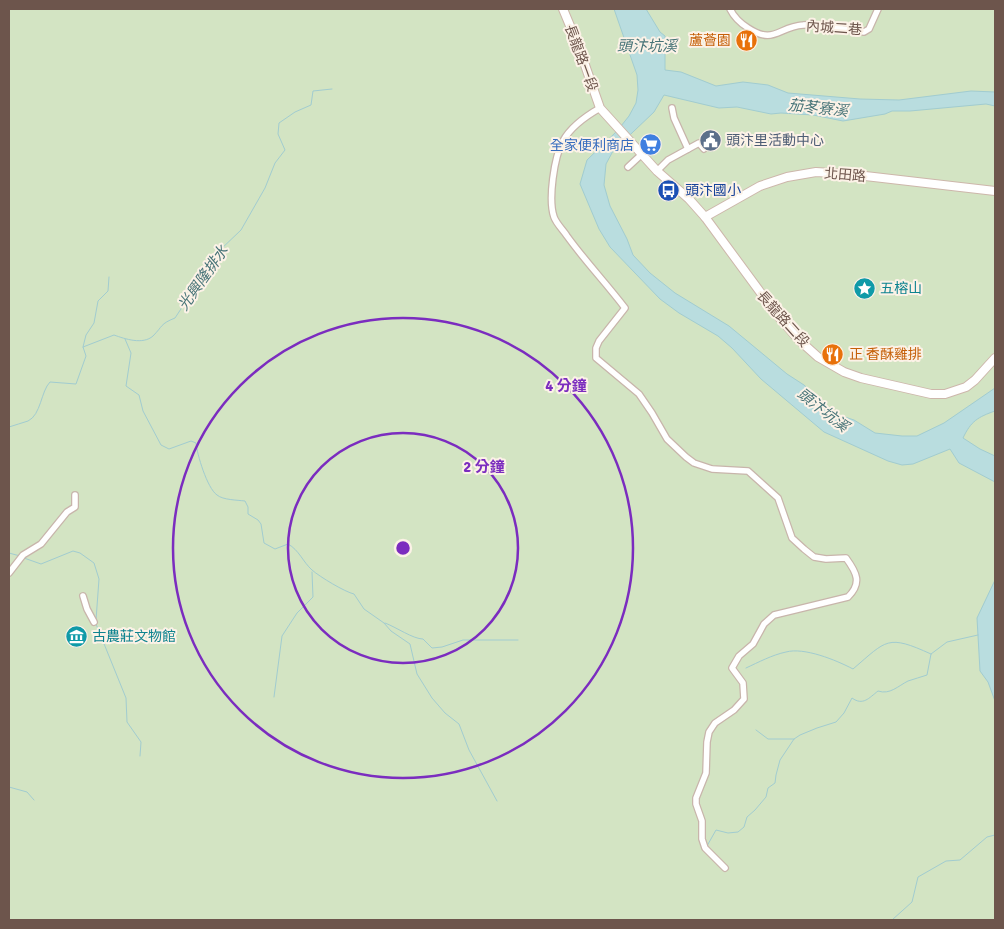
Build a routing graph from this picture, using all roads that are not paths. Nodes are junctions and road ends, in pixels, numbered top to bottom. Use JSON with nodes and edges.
{"nodes":[{"id":1,"x":562,"y":9,"type":"edge"},
{"id":2,"x":730,"y":9,"type":"edge"},
{"id":3,"x":878,"y":9,"type":"edge"},
{"id":4,"x":600,"y":108,"type":"junction"},
{"id":5,"x":672,"y":108,"type":"dead end"},
{"id":6,"x":688,"y":149,"type":"junction"},
{"id":7,"x":704,"y":149,"type":"dead end"},
{"id":8,"x":642,"y":154,"type":"junction"},
{"id":9,"x":628,"y":167,"type":"dead end"},
{"id":10,"x":657,"y":171,"type":"junction"},
{"id":11,"x":995,"y":191,"type":"edge"},
{"id":12,"x":705,"y":218,"type":"junction"},
{"id":13,"x":995,"y":358,"type":"edge"},
{"id":14,"x":75,"y":495,"type":"dead end"},
{"id":15,"x":9,"y":573,"type":"edge"},
{"id":16,"x":83,"y":596,"type":"dead end"},
{"id":17,"x":94,"y":622,"type":"dead end"},
{"id":18,"x":725,"y":868,"type":"dead end"}],
"edges":[{"from":1,"to":4,"type":"main road","name":"長龍路一段"},
{"from":2,"to":3,"type":"street","name":"內城二巷"},
{"from":4,"to":8,"type":"main road","name":"長龍路二段"},
{"from":4,"to":18,"type":"street"},
{"from":5,"to":6,"type":"street"},
{"from":6,"to":7,"type":"street"},
{"from":6,"to":10,"type":"street"},
{"from":8,"to":9,"type":"street"},
{"from":8,"to":10,"type":"main road","name":"長龍路二段"},
{"from":10,"to":12,"type":"main road","name":"長龍路二段"},
{"from":11,"to":12,"type":"main road","name":"北田路"},
{"from":12,"to":13,"type":"main road","name":"長龍路二段"},
{"from":14,"to":15,"type":"street"},
{"from":16,"to":17,"type":"street"}]}
